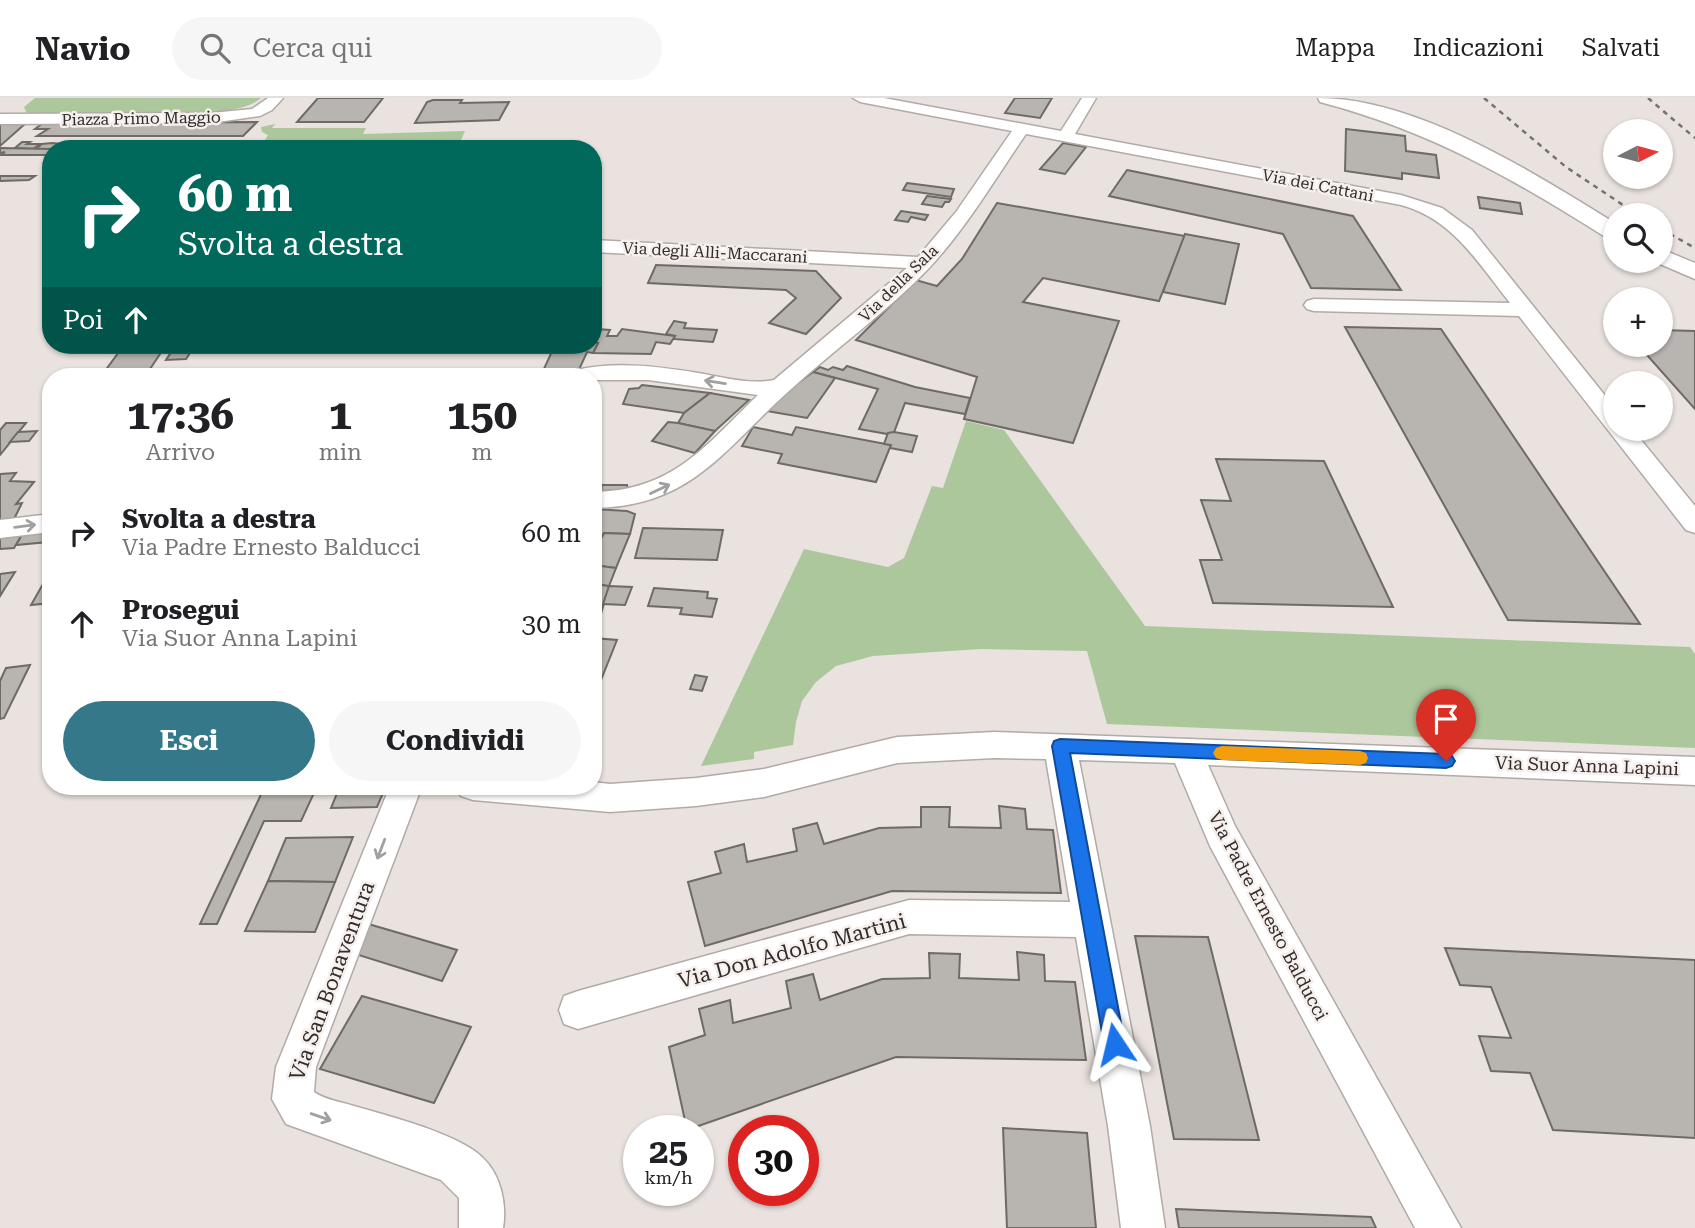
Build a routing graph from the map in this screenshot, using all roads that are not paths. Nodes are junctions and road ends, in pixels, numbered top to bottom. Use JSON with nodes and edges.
{"nodes":[{"id":1,"x":276,"y":98,"type":"edge"},
{"id":2,"x":860,"y":98,"type":"edge"},
{"id":3,"x":1089,"y":98,"type":"edge"},
{"id":4,"x":1327,"y":98,"type":"edge"},
{"id":5,"x":2,"y":110,"type":"edge"},
{"id":6,"x":1021,"y":129,"type":"junction"},
{"id":7,"x":1065,"y":138,"type":"junction"},
{"id":8,"x":1603,"y":226,"type":"edge"},
{"id":9,"x":602,"y":246,"type":"edge"},
{"id":10,"x":837,"y":258,"type":"junction"},
{"id":11,"x":1673,"y":262,"type":"edge"},
{"id":12,"x":923,"y":263,"type":"junction"},
{"id":13,"x":1695,"y":272,"type":"edge"},
{"id":14,"x":897,"y":287,"type":"junction"},
{"id":15,"x":1314,"y":305,"type":"dead end"},
{"id":16,"x":1528,"y":310,"type":"junction"},
{"id":17,"x":602,"y":372,"type":"edge"},
{"id":18,"x":769,"y":392,"type":"junction"},
{"id":19,"x":1603,"y":407,"type":"edge"},
{"id":20,"x":1629,"y":441,"type":"edge"},
{"id":21,"x":602,"y":499,"type":"edge"},
{"id":22,"x":42,"y":524,"type":"edge"},
{"id":23,"x":1695,"y":524,"type":"edge"},
{"id":24,"x":0,"y":529,"type":"edge"},
{"id":25,"x":1060,"y":746,"type":"junction"},
{"id":26,"x":1186,"y":752,"type":"junction"},
{"id":27,"x":1695,"y":771,"type":"edge"},
{"id":28,"x":402,"y":795,"type":"edge"},
{"id":29,"x":577,"y":795,"type":"edge"},
{"id":30,"x":1093,"y":920,"type":"junction"},
{"id":31,"x":578,"y":1010,"type":"dead end"},
{"id":32,"x":481,"y":1228,"type":"edge"},
{"id":33,"x":1143,"y":1228,"type":"edge"},
{"id":34,"x":1439,"y":1228,"type":"edge"}],
"edges":[{"from":1,"to":5,"type":"street","name":"Piazza Primo Maggio"},
{"from":2,"to":6,"type":"street","name":"Via dei Cattani"},
{"from":3,"to":7,"type":"street"},
{"from":4,"to":8,"type":"street"},
{"from":6,"to":7,"type":"street","name":"Via dei Cattani"},
{"from":6,"to":12,"type":"street","name":"Via della Sala"},
{"from":7,"to":16,"type":"street","name":"Via dei Cattani"},
{"from":9,"to":10,"type":"street","name":"Via degli Alli-Maccarani"},
{"from":10,"to":12,"type":"street","name":"Via degli Alli-Maccarani"},
{"from":10,"to":14,"type":"street","name":"Via degli Alli-Maccarani"},
{"from":11,"to":13,"type":"street"},
{"from":12,"to":14,"type":"street","name":"Via della Sala"},
{"from":14,"to":18,"type":"street","name":"Via della Sala"},
{"from":15,"to":16,"type":"street"},
{"from":16,"to":19,"type":"street","name":"Via dei Cattani"},
{"from":18,"to":17,"type":"street","one_way":true},
{"from":21,"to":18,"type":"street","name":"Via della Sala","one_way":true},
{"from":20,"to":23,"type":"street"},
{"from":24,"to":22,"type":"street","one_way":true},
{"from":25,"to":26,"type":"street"},
{"from":25,"to":29,"type":"street"},
{"from":25,"to":30,"type":"street"},
{"from":26,"to":27,"type":"street","name":"Via Suor Anna Lapini"},
{"from":26,"to":34,"type":"street","name":"Via Padre Ernesto Balducci"},
{"from":28,"to":32,"type":"street","name":"Via San Bonaventura","one_way":true},
{"from":30,"to":31,"type":"street","name":"Via Don Adolfo Martini"},
{"from":30,"to":33,"type":"street"}]}
